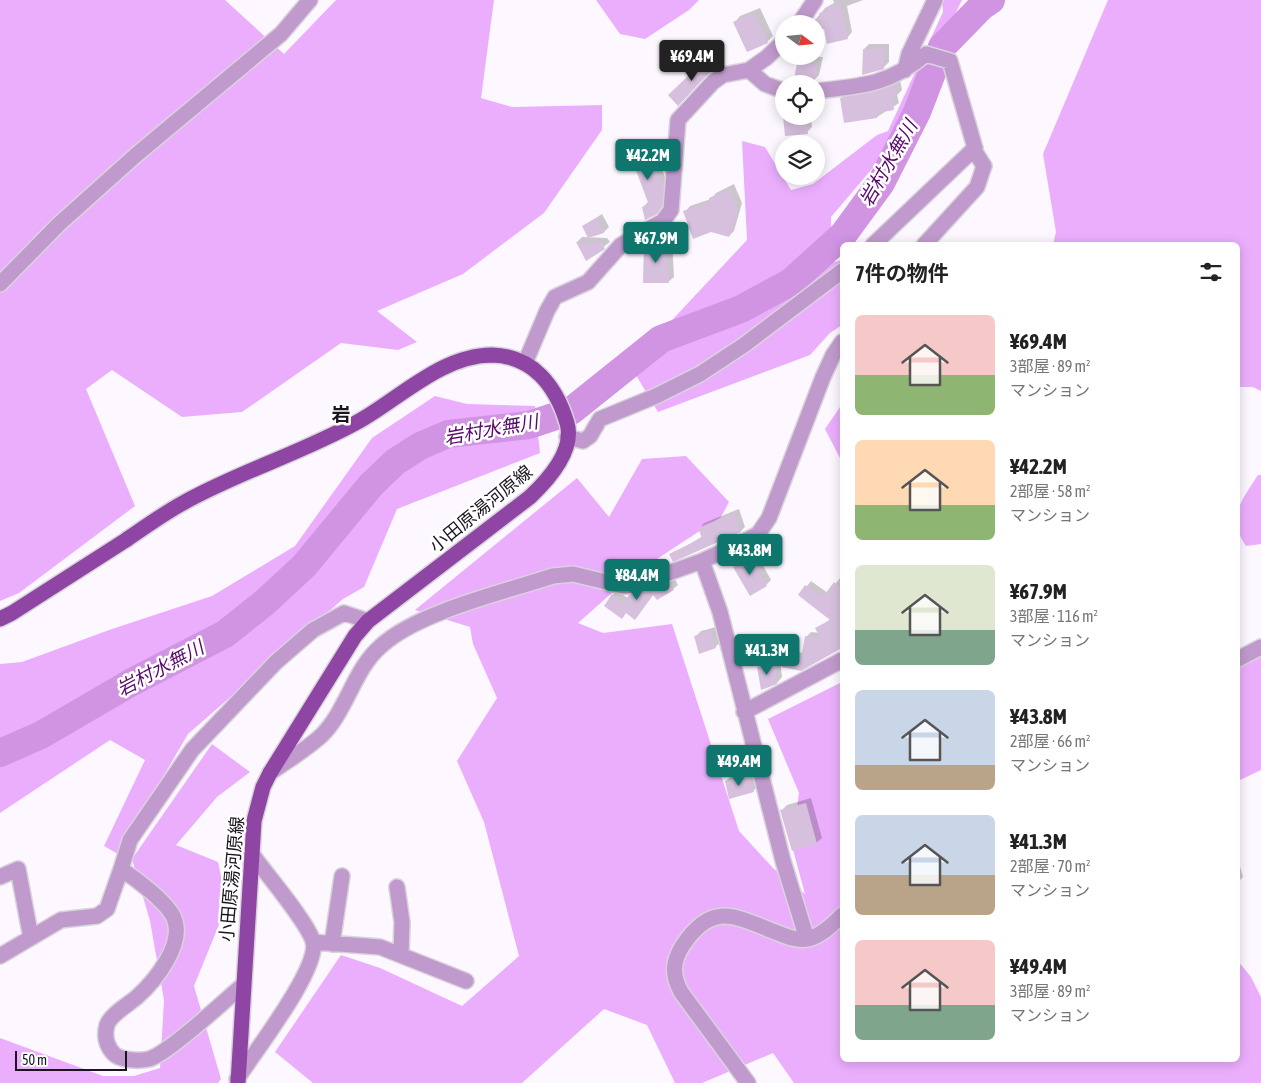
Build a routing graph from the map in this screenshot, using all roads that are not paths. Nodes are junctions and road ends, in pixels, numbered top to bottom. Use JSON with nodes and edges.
{"nodes":[{"id":1,"x":310,"y":0,"type":"edge"},
{"id":2,"x":815,"y":0,"type":"edge"},
{"id":3,"x":934,"y":0,"type":"edge"},
{"id":4,"x":805,"y":15,"type":"edge"},
{"id":5,"x":775,"y":50,"type":"edge"},
{"id":6,"x":749,"y":70,"type":"junction"},
{"id":7,"x":905,"y":70,"type":"junction"},
{"id":8,"x":775,"y":88,"type":"edge"},
{"id":9,"x":825,"y":91,"type":"edge"},
{"id":10,"x":974,"y":150,"type":"junction"},
{"id":11,"x":877,"y":242,"type":"edge"},
{"id":12,"x":927,"y":242,"type":"edge"},
{"id":13,"x":840,"y":273,"type":"edge"},
{"id":14,"x":0,"y":284,"type":"edge"},
{"id":15,"x":840,"y":345,"type":"edge"},
{"id":16,"x":525,"y":363,"type":"junction"},
{"id":17,"x":568,"y":431,"type":"junction"},
{"id":18,"x":702,"y":561,"type":"junction"},
{"id":19,"x":0,"y":619,"type":"edge"},
{"id":20,"x":368,"y":621,"type":"junction"},
{"id":21,"x":1261,"y":647,"type":"edge"},
{"id":22,"x":1240,"y":658,"type":"edge"},
{"id":23,"x":840,"y":661,"type":"edge"},
{"id":24,"x":744,"y":712,"type":"junction"},
{"id":25,"x":270,"y":773,"type":"junction"},
{"id":26,"x":252,"y":854,"type":"junction"},
{"id":27,"x":121,"y":869,"type":"junction"},
{"id":28,"x":342,"y":876,"type":"dead end"},
{"id":29,"x":0,"y":877,"type":"edge"},
{"id":30,"x":398,"y":887,"type":"dead end"},
{"id":31,"x":840,"y":918,"type":"edge"},
{"id":32,"x":31,"y":938,"type":"junction"},
{"id":33,"x":807,"y":939,"type":"junction"},
{"id":34,"x":314,"y":942,"type":"junction"},
{"id":35,"x":332,"y":944,"type":"junction"},
{"id":36,"x":401,"y":955,"type":"junction"},
{"id":37,"x":0,"y":956,"type":"edge"},
{"id":38,"x":466,"y":981,"type":"dead end"},
{"id":39,"x":242,"y":986,"type":"junction"},
{"id":40,"x":237,"y":1081,"type":"edge"},
{"id":41,"x":748,"y":1083,"type":"edge"}],
"edges":[{"from":1,"to":14,"type":"street"},
{"from":2,"to":4,"type":"street"},
{"from":3,"to":7,"type":"street"},
{"from":5,"to":6,"type":"street"},
{"from":6,"to":8,"type":"street"},
{"from":6,"to":16,"type":"street"},
{"from":7,"to":9,"type":"street"},
{"from":7,"to":10,"type":"street"},
{"from":10,"to":11,"type":"street"},
{"from":10,"to":12,"type":"street"},
{"from":13,"to":17,"type":"street"},
{"from":15,"to":18,"type":"street"},
{"from":16,"to":17,"type":"main road"},
{"from":16,"to":19,"type":"main road"},
{"from":17,"to":20,"type":"main road","name":"小田原湯河原線"},
{"from":18,"to":24,"type":"street"},
{"from":18,"to":25,"type":"street"},
{"from":20,"to":25,"type":"main road","name":"小田原湯河原線"},
{"from":20,"to":27,"type":"street"},
{"from":21,"to":22,"type":"street"},
{"from":23,"to":24,"type":"street"},
{"from":24,"to":33,"type":"street"},
{"from":25,"to":26,"type":"main road","name":"小田原湯河原線"},
{"from":26,"to":34,"type":"street"},
{"from":26,"to":39,"type":"main road","name":"小田原湯河原線"},
{"from":27,"to":32,"type":"street"},
{"from":27,"to":39,"type":"street"},
{"from":28,"to":35,"type":"street"},
{"from":29,"to":32,"type":"street"},
{"from":30,"to":36,"type":"street"},
{"from":31,"to":33,"type":"street"},
{"from":32,"to":37,"type":"street"},
{"from":33,"to":41,"type":"street"},
{"from":34,"to":35,"type":"street"},
{"from":34,"to":40,"type":"street"},
{"from":35,"to":36,"type":"street"},
{"from":36,"to":38,"type":"street"},
{"from":39,"to":40,"type":"main road","name":"小田原湯河原線"}]}
